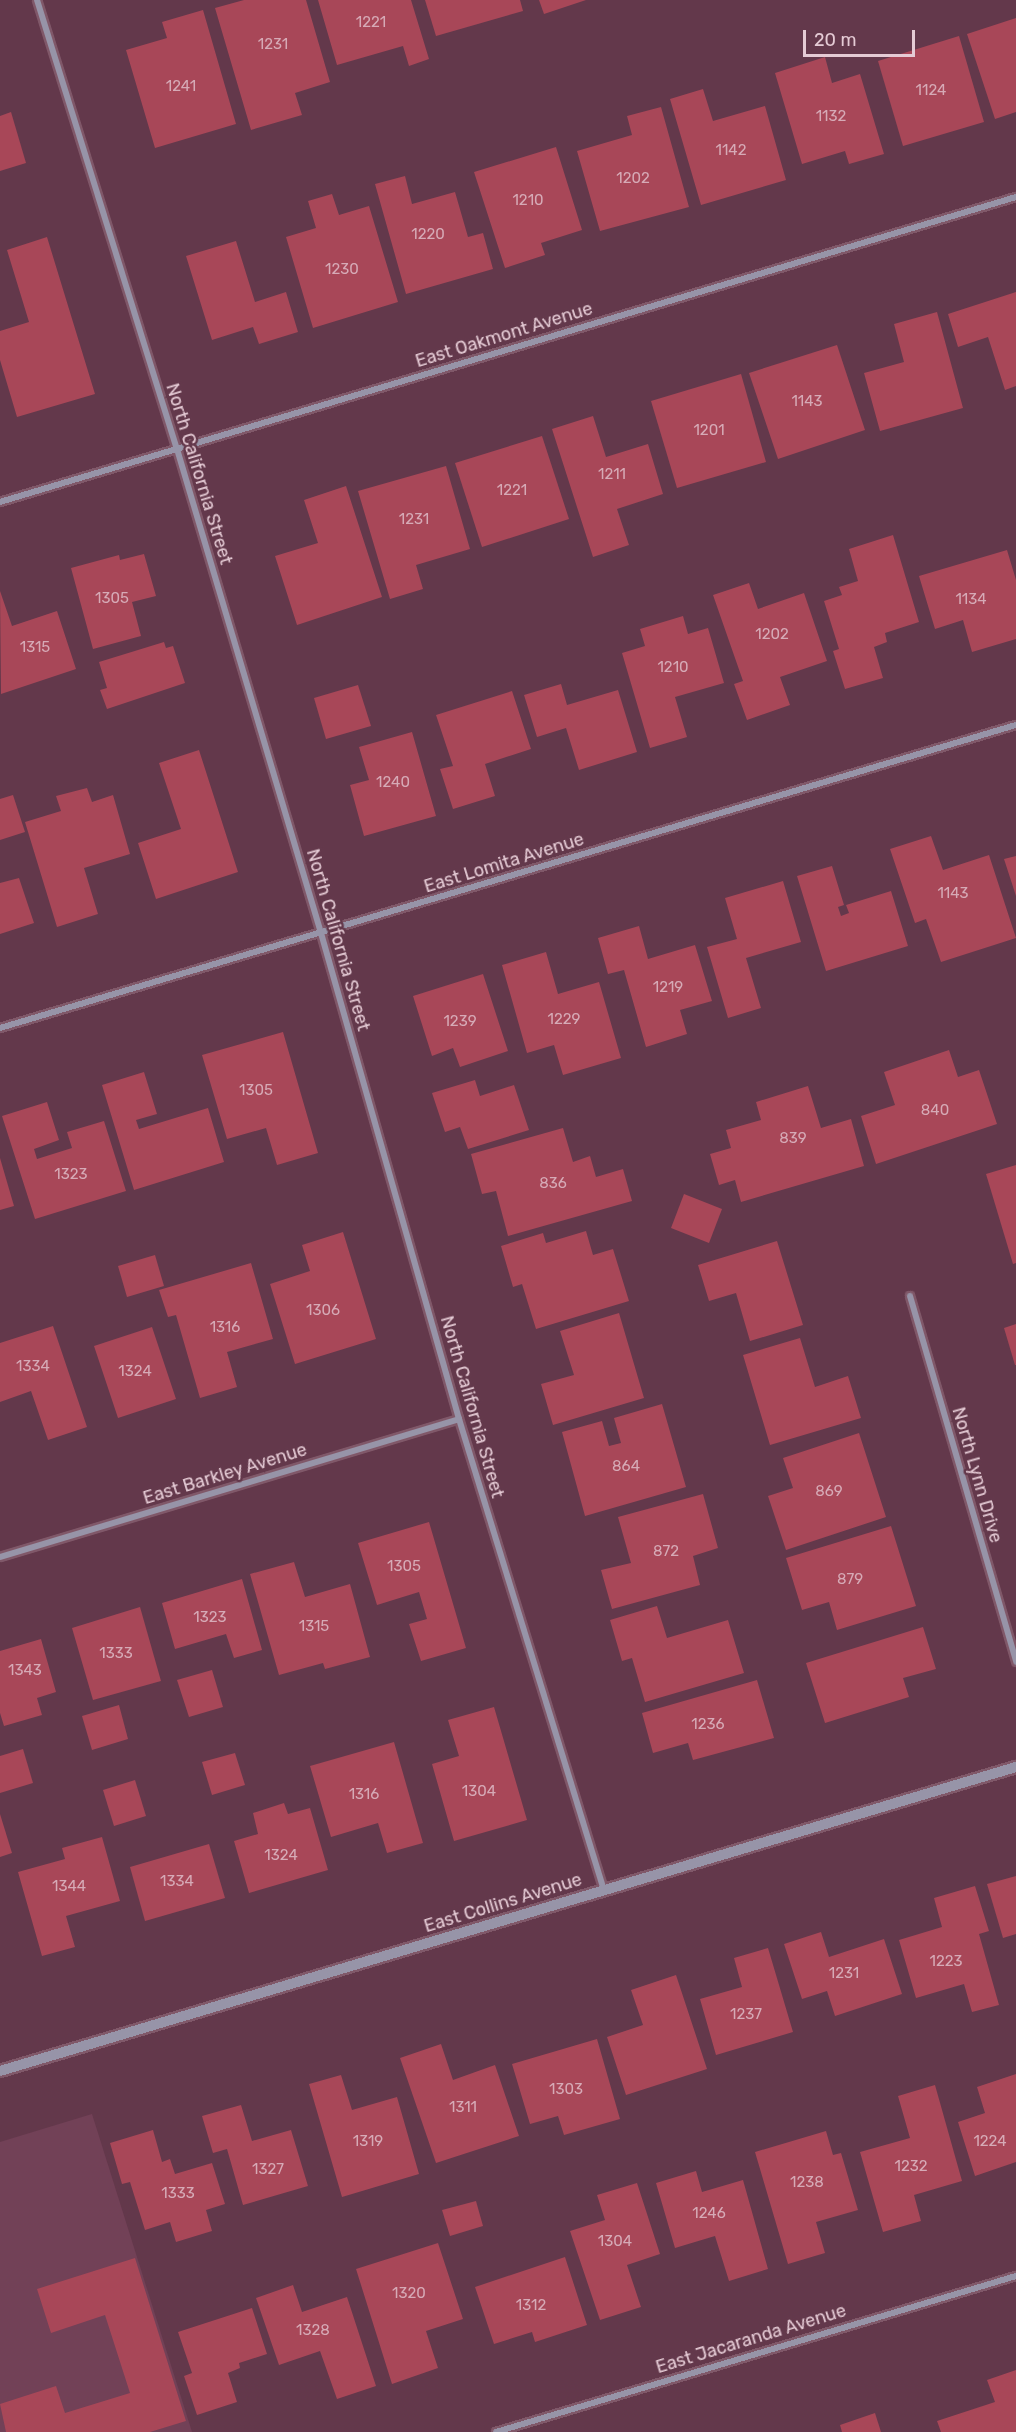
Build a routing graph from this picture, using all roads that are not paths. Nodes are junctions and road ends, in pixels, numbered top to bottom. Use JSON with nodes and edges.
{"nodes":[{"id":1,"x":37,"y":0,"type":"edge"},
{"id":2,"x":1016,"y":197,"type":"edge"},
{"id":3,"x":177,"y":449,"type":"junction"},
{"id":4,"x":0,"y":502,"type":"edge"},
{"id":5,"x":1016,"y":725,"type":"edge"},
{"id":6,"x":321,"y":933,"type":"junction"},
{"id":7,"x":0,"y":1028,"type":"edge"},
{"id":8,"x":910,"y":1296,"type":"dead end"},
{"id":9,"x":459,"y":1419,"type":"junction"},
{"id":10,"x":0,"y":1557,"type":"edge"},
{"id":11,"x":1016,"y":1662,"type":"edge"},
{"id":12,"x":1016,"y":1767,"type":"edge"},
{"id":13,"x":604,"y":1890,"type":"junction"},
{"id":14,"x":0,"y":2071,"type":"edge"},
{"id":15,"x":1016,"y":2276,"type":"edge"},
{"id":16,"x":496,"y":2432,"type":"edge"}],
"edges":[{"from":1,"to":3,"type":"street","name":"North California Street"},
{"from":2,"to":3,"type":"street","name":"East Oakmont Avenue"},
{"from":3,"to":4,"type":"street","name":"East Oakmont Avenue"},
{"from":3,"to":6,"type":"street","name":"North California Street"},
{"from":5,"to":6,"type":"street","name":"East Lomita Avenue"},
{"from":6,"to":7,"type":"street","name":"East Lomita Avenue"},
{"from":6,"to":9,"type":"street","name":"North California Street"},
{"from":8,"to":11,"type":"street","name":"North Lynn Drive"},
{"from":9,"to":10,"type":"street","name":"East Barkley Avenue"},
{"from":9,"to":13,"type":"street","name":"North California Street"},
{"from":12,"to":13,"type":"street","name":"East Collins Avenue"},
{"from":13,"to":14,"type":"street","name":"East Collins Avenue"},
{"from":15,"to":16,"type":"street","name":"East Jacaranda Avenue"}]}
